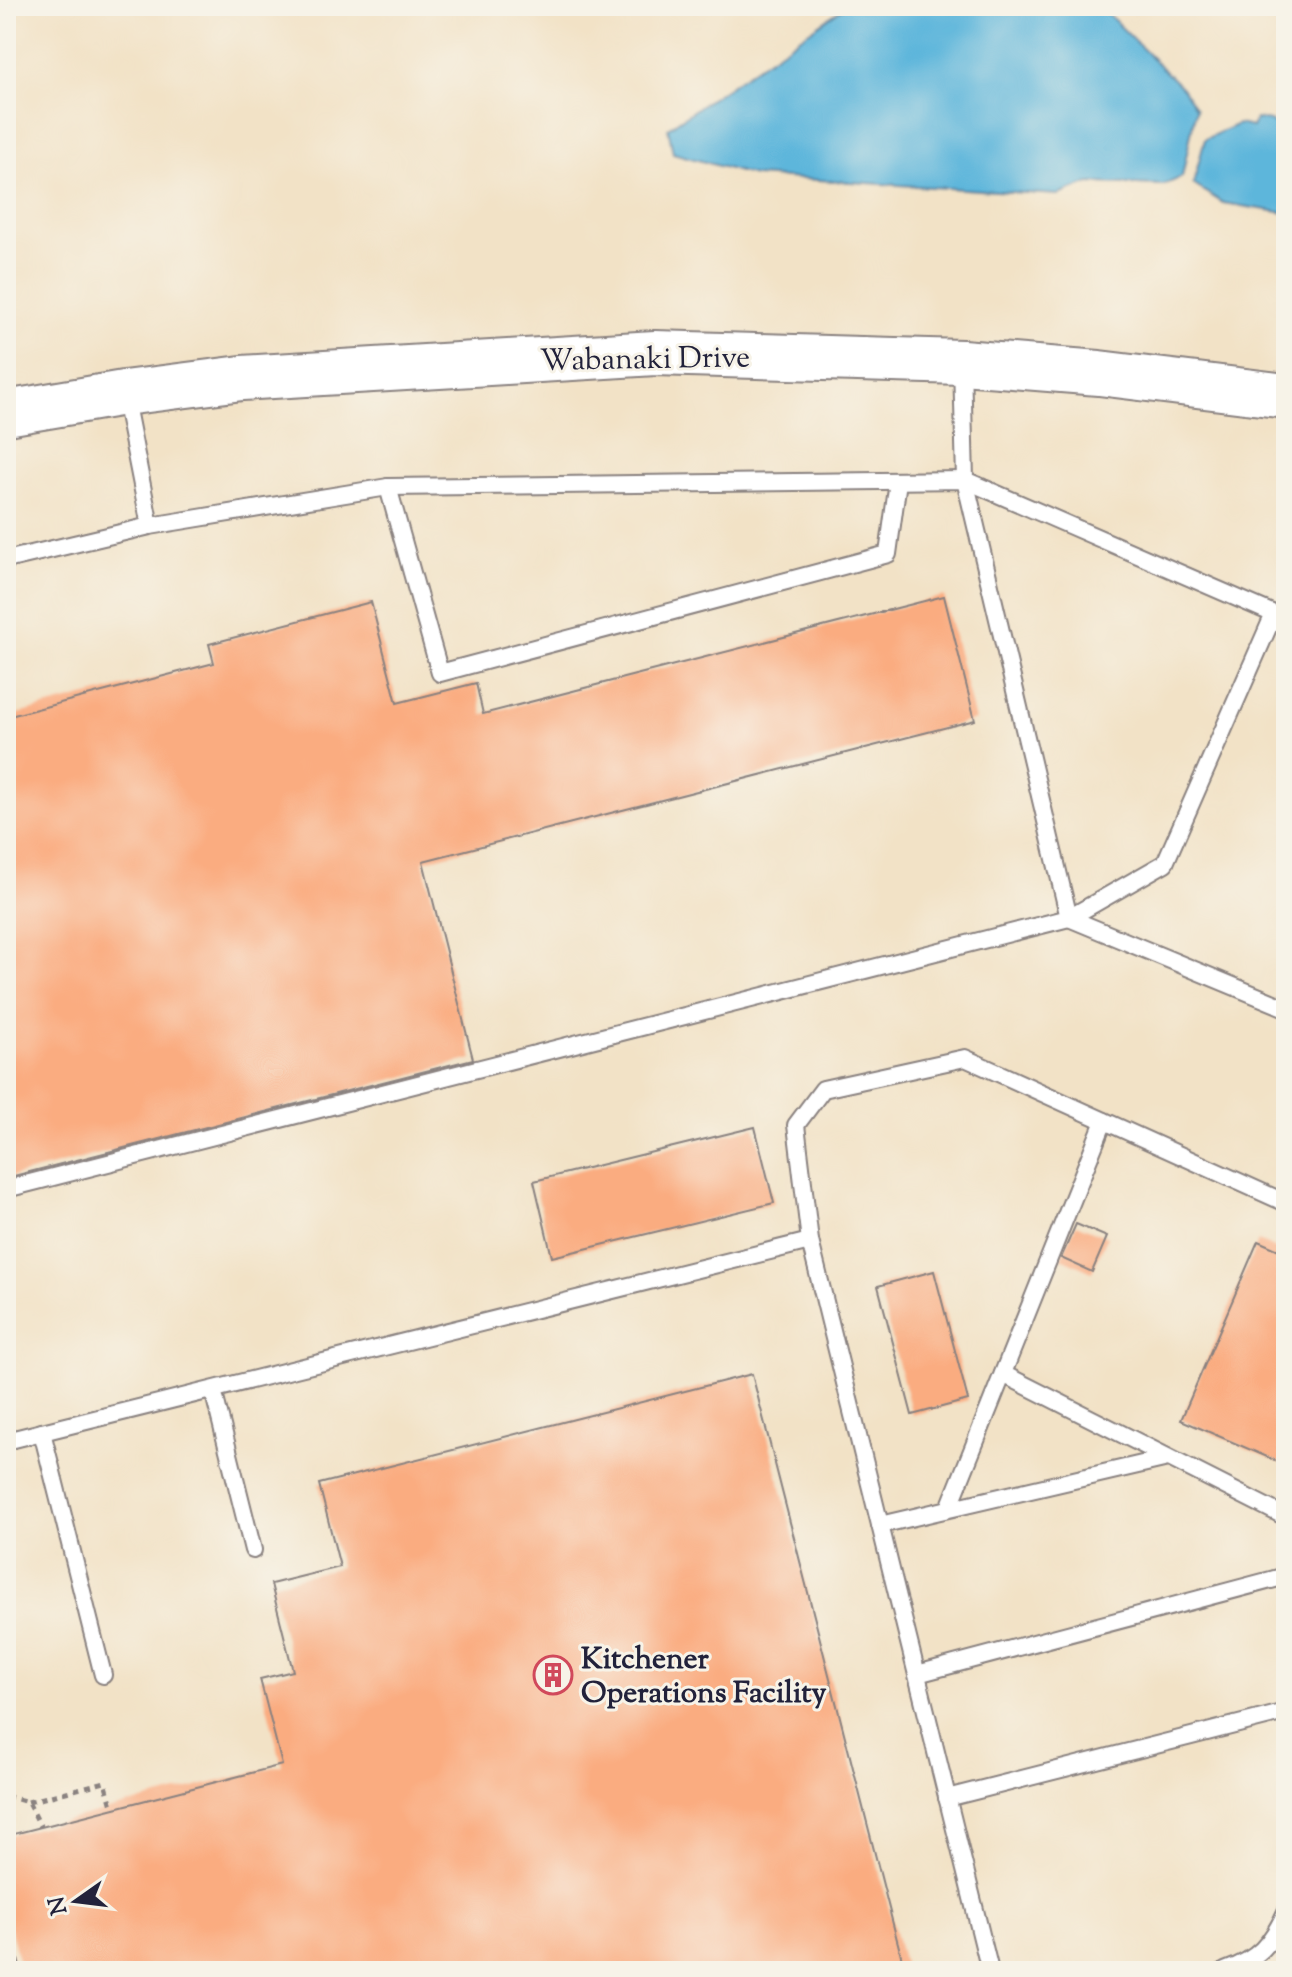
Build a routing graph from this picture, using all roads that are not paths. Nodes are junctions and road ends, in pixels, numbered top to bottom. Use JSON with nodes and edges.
{"nodes":[{"id":1,"x":962,"y":362,"type":"junction"},
{"id":2,"x":124,"y":393,"type":"junction"},
{"id":3,"x":1286,"y":396,"type":"edge"},
{"id":4,"x":6,"y":413,"type":"edge"},
{"id":5,"x":965,"y":480,"type":"junction"},
{"id":6,"x":898,"y":481,"type":"junction"},
{"id":7,"x":388,"y":487,"type":"junction"},
{"id":8,"x":150,"y":526,"type":"junction"},
{"id":9,"x":6,"y":560,"type":"edge"},
{"id":10,"x":1069,"y":918,"type":"junction"},
{"id":11,"x":1286,"y":1008,"type":"edge"},
{"id":12,"x":1104,"y":1121,"type":"junction"},
{"id":13,"x":6,"y":1189,"type":"edge"},
{"id":14,"x":1286,"y":1203,"type":"edge"},
{"id":15,"x":810,"y":1241,"type":"junction"},
{"id":16,"x":1003,"y":1374,"type":"junction"},
{"id":17,"x":213,"y":1390,"type":"junction"},
{"id":18,"x":42,"y":1432,"type":"junction"},
{"id":19,"x":6,"y":1441,"type":"edge"},
{"id":20,"x":1168,"y":1458,"type":"junction"},
{"id":21,"x":949,"y":1508,"type":"junction"},
{"id":22,"x":1286,"y":1517,"type":"edge"},
{"id":23,"x":880,"y":1525,"type":"junction"},
{"id":24,"x":253,"y":1550,"type":"dead end"},
{"id":25,"x":1286,"y":1576,"type":"edge"},
{"id":26,"x":917,"y":1674,"type":"junction"},
{"id":27,"x":103,"y":1675,"type":"dead end"},
{"id":28,"x":1286,"y":1712,"type":"edge"},
{"id":29,"x":947,"y":1798,"type":"junction"},
{"id":30,"x":1286,"y":1912,"type":"edge"},
{"id":31,"x":990,"y":1971,"type":"edge"},
{"id":32,"x":1225,"y":1971,"type":"edge"}],
"edges":[{"from":1,"to":2,"type":"street","name":"Wabanaki Drive"},
{"from":1,"to":3,"type":"street","name":"Wabanaki Drive"},
{"from":1,"to":5,"type":"lane"},
{"from":2,"to":4,"type":"street","name":"Wabanaki Drive"},
{"from":2,"to":8,"type":"lane"},
{"from":5,"to":6,"type":"lane"},
{"from":5,"to":10,"type":"lane"},
{"from":5,"to":10,"type":"lane"},
{"from":6,"to":7,"type":"lane"},
{"from":6,"to":7,"type":"lane"},
{"from":7,"to":8,"type":"lane"},
{"from":8,"to":9,"type":"lane"},
{"from":10,"to":11,"type":"lane"},
{"from":10,"to":13,"type":"lane"},
{"from":12,"to":14,"type":"lane"},
{"from":12,"to":15,"type":"lane"},
{"from":12,"to":16,"type":"lane"},
{"from":15,"to":17,"type":"lane"},
{"from":15,"to":23,"type":"lane"},
{"from":16,"to":20,"type":"lane"},
{"from":16,"to":21,"type":"lane"},
{"from":17,"to":18,"type":"lane"},
{"from":17,"to":24,"type":"lane"},
{"from":18,"to":19,"type":"lane"},
{"from":18,"to":27,"type":"lane"},
{"from":20,"to":21,"type":"lane"},
{"from":20,"to":22,"type":"lane"},
{"from":21,"to":23,"type":"lane"},
{"from":23,"to":26,"type":"lane"},
{"from":25,"to":26,"type":"lane"},
{"from":26,"to":29,"type":"lane"},
{"from":28,"to":29,"type":"lane"},
{"from":29,"to":31,"type":"lane"},
{"from":30,"to":32,"type":"lane"}]}
